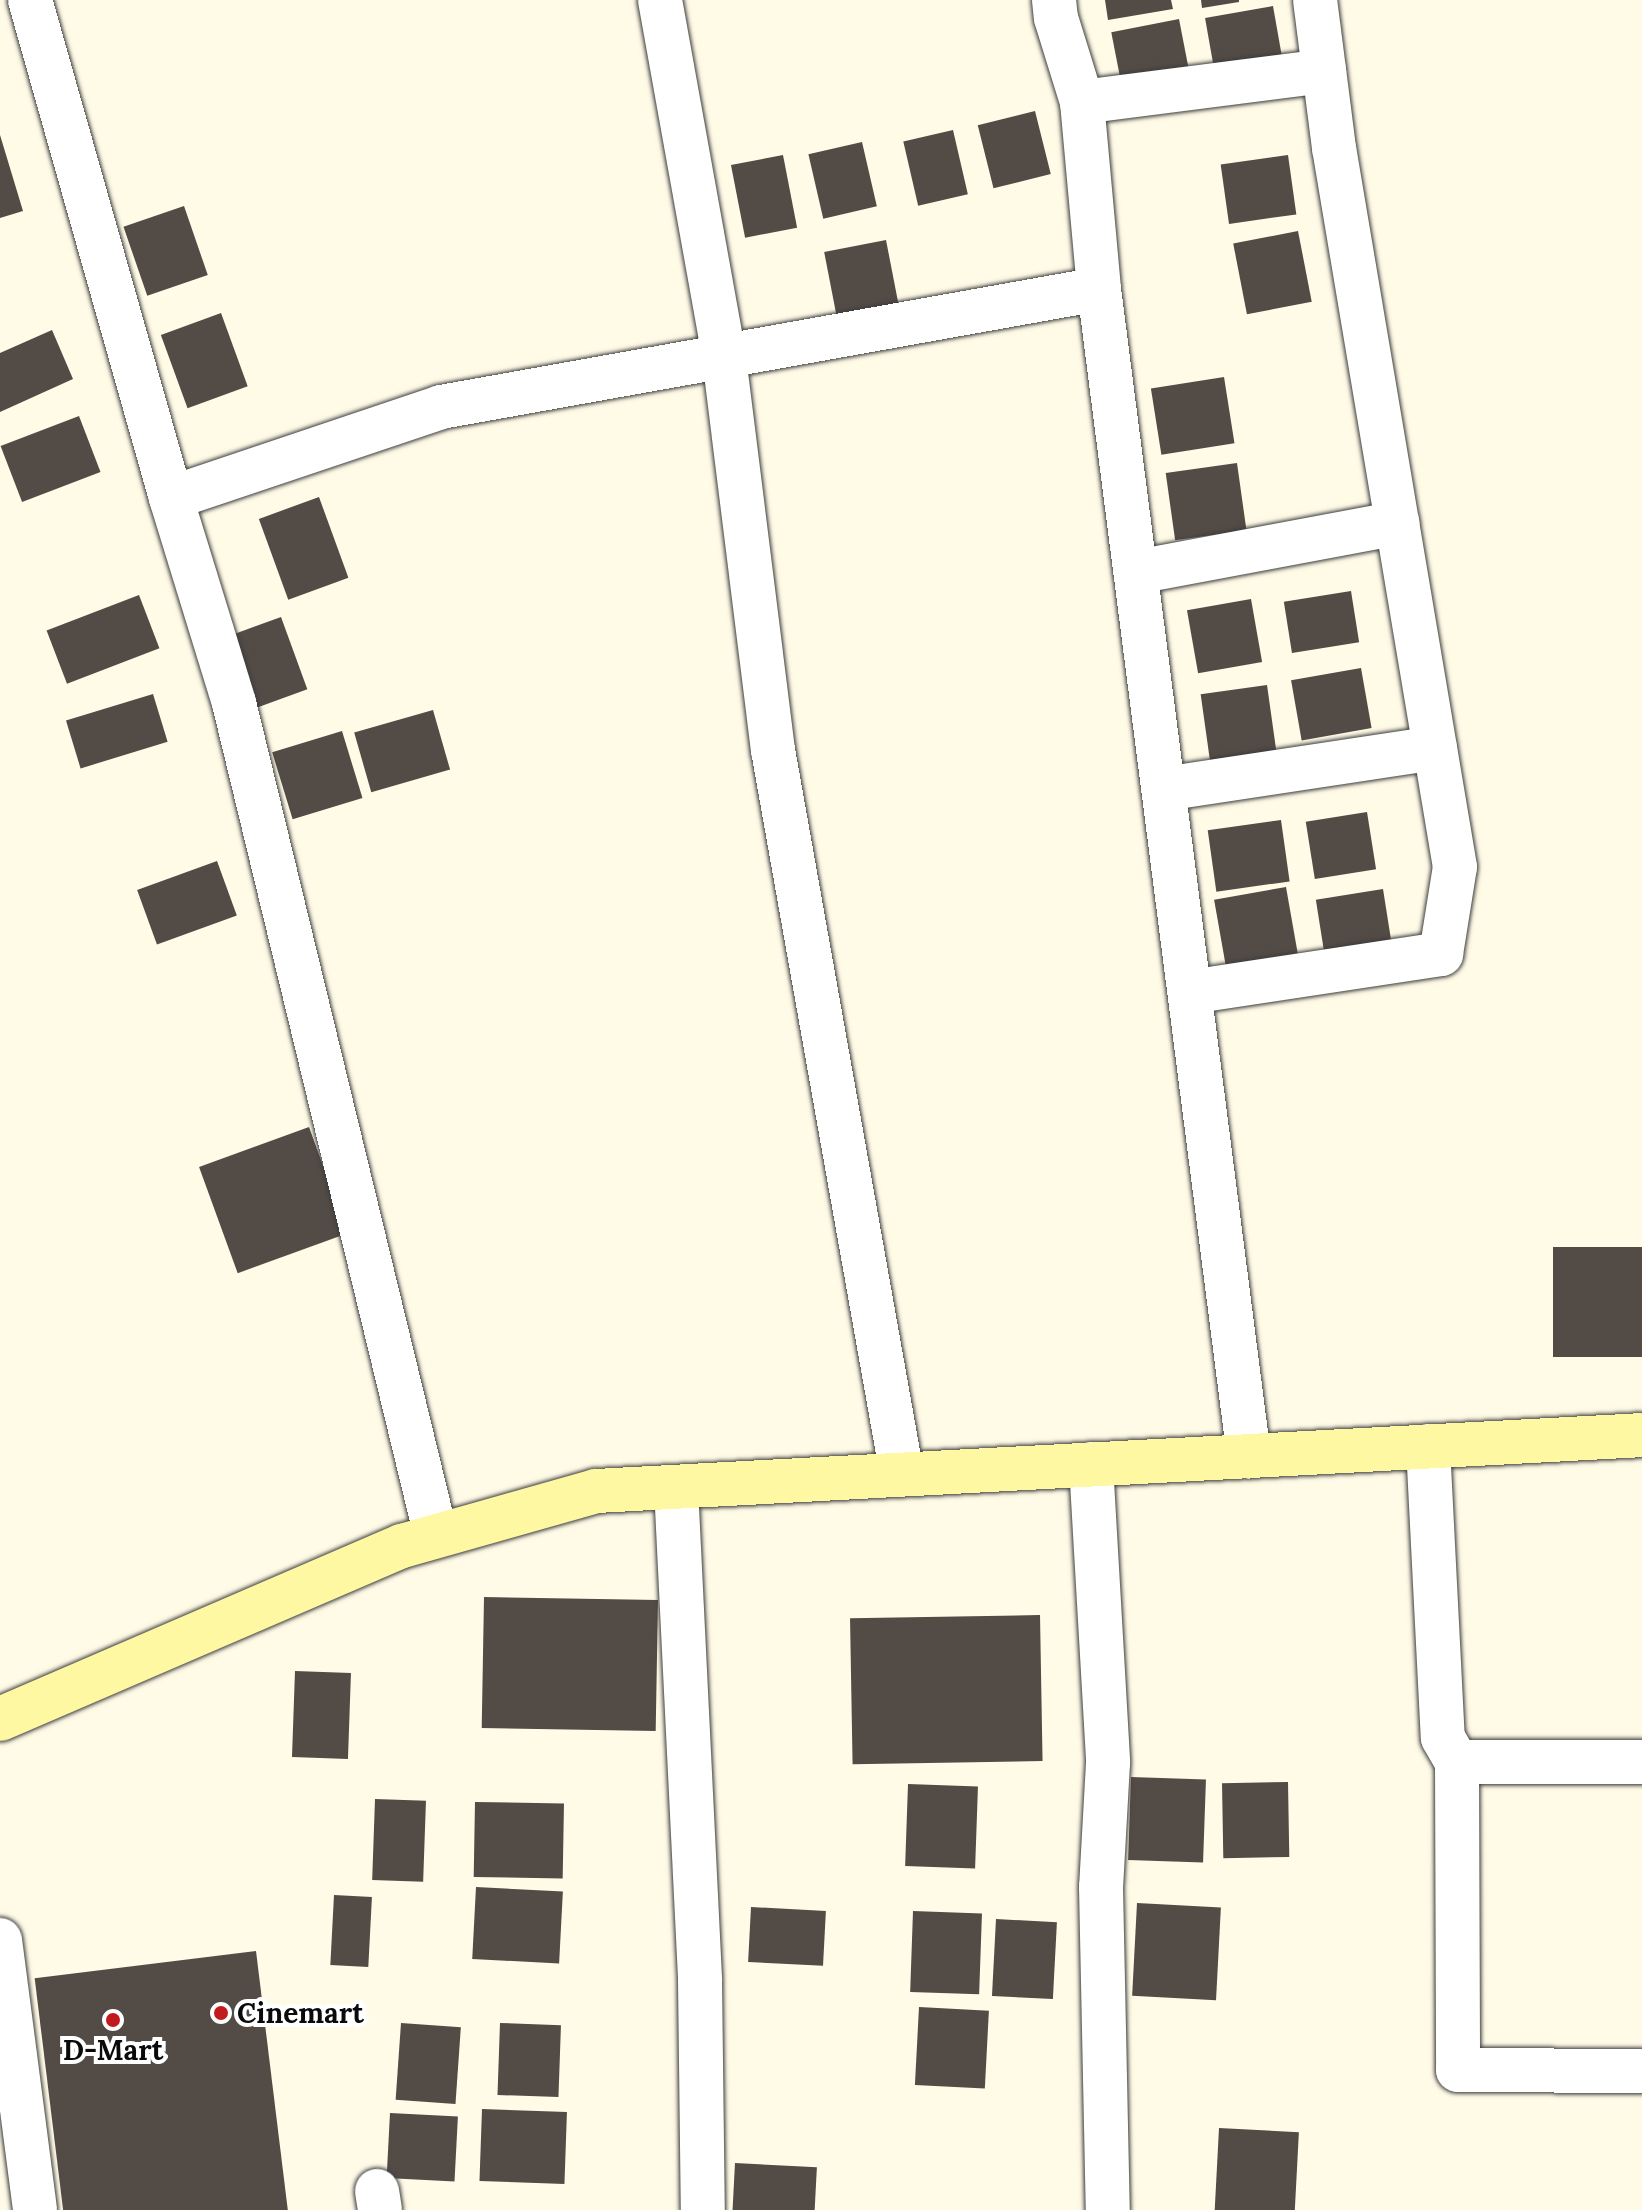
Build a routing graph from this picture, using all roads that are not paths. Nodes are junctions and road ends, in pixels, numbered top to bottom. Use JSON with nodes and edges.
{"nodes":[{"id":1,"x":30,"y":0,"type":"edge"},
{"id":2,"x":660,"y":0,"type":"edge"},
{"id":3,"x":1054,"y":0,"type":"edge"},
{"id":4,"x":1315,"y":0,"type":"edge"},
{"id":5,"x":1324,"y":71,"type":"junction"},
{"id":6,"x":1082,"y":102,"type":"junction"},
{"id":7,"x":1099,"y":289,"type":"junction"},
{"id":8,"x":724,"y":357,"type":"junction"},
{"id":9,"x":171,"y":498,"type":"junction"},
{"id":10,"x":1397,"y":523,"type":"junction"},
{"id":11,"x":1136,"y":572,"type":"junction"},
{"id":12,"x":1435,"y":748,"type":"junction"},
{"id":13,"x":1164,"y":789,"type":"junction"},
{"id":14,"x":1190,"y":992,"type":"junction"},
{"id":15,"x":1642,"y":1435,"type":"edge"},
{"id":16,"x":1428,"y":1446,"type":"junction"},
{"id":17,"x":1249,"y":1456,"type":"junction"},
{"id":18,"x":1091,"y":1464,"type":"junction"},
{"id":19,"x":902,"y":1475,"type":"junction"},
{"id":20,"x":676,"y":1487,"type":"junction"},
{"id":21,"x":436,"y":1536,"type":"junction"},
{"id":22,"x":0,"y":1719,"type":"edge"},
{"id":23,"x":1457,"y":1762,"type":"junction"},
{"id":24,"x":1642,"y":1762,"type":"edge"},
{"id":25,"x":0,"y":1940,"type":"edge"},
{"id":26,"x":1642,"y":2071,"type":"edge"},
{"id":27,"x":35,"y":2210,"type":"edge"},
{"id":28,"x":703,"y":2210,"type":"edge"},
{"id":29,"x":1108,"y":2210,"type":"edge"}],
"edges":[{"from":1,"to":9,"type":"street"},
{"from":2,"to":8,"type":"street"},
{"from":3,"to":6,"type":"street"},
{"from":4,"to":5,"type":"street"},
{"from":5,"to":6,"type":"street"},
{"from":5,"to":10,"type":"street"},
{"from":6,"to":7,"type":"street"},
{"from":7,"to":8,"type":"street"},
{"from":7,"to":11,"type":"street"},
{"from":8,"to":9,"type":"street"},
{"from":8,"to":19,"type":"street"},
{"from":9,"to":21,"type":"street"},
{"from":10,"to":11,"type":"street"},
{"from":10,"to":12,"type":"street"},
{"from":11,"to":13,"type":"street"},
{"from":12,"to":13,"type":"street"},
{"from":12,"to":14,"type":"street"},
{"from":13,"to":14,"type":"street"},
{"from":14,"to":17,"type":"street"},
{"from":15,"to":16,"type":"street"},
{"from":16,"to":17,"type":"street"},
{"from":16,"to":23,"type":"street"},
{"from":17,"to":18,"type":"street"},
{"from":18,"to":19,"type":"street"},
{"from":18,"to":29,"type":"street"},
{"from":19,"to":20,"type":"street"},
{"from":20,"to":21,"type":"street"},
{"from":20,"to":28,"type":"street"},
{"from":21,"to":22,"type":"street"},
{"from":23,"to":24,"type":"street"},
{"from":23,"to":26,"type":"street"},
{"from":25,"to":27,"type":"street"}]}
